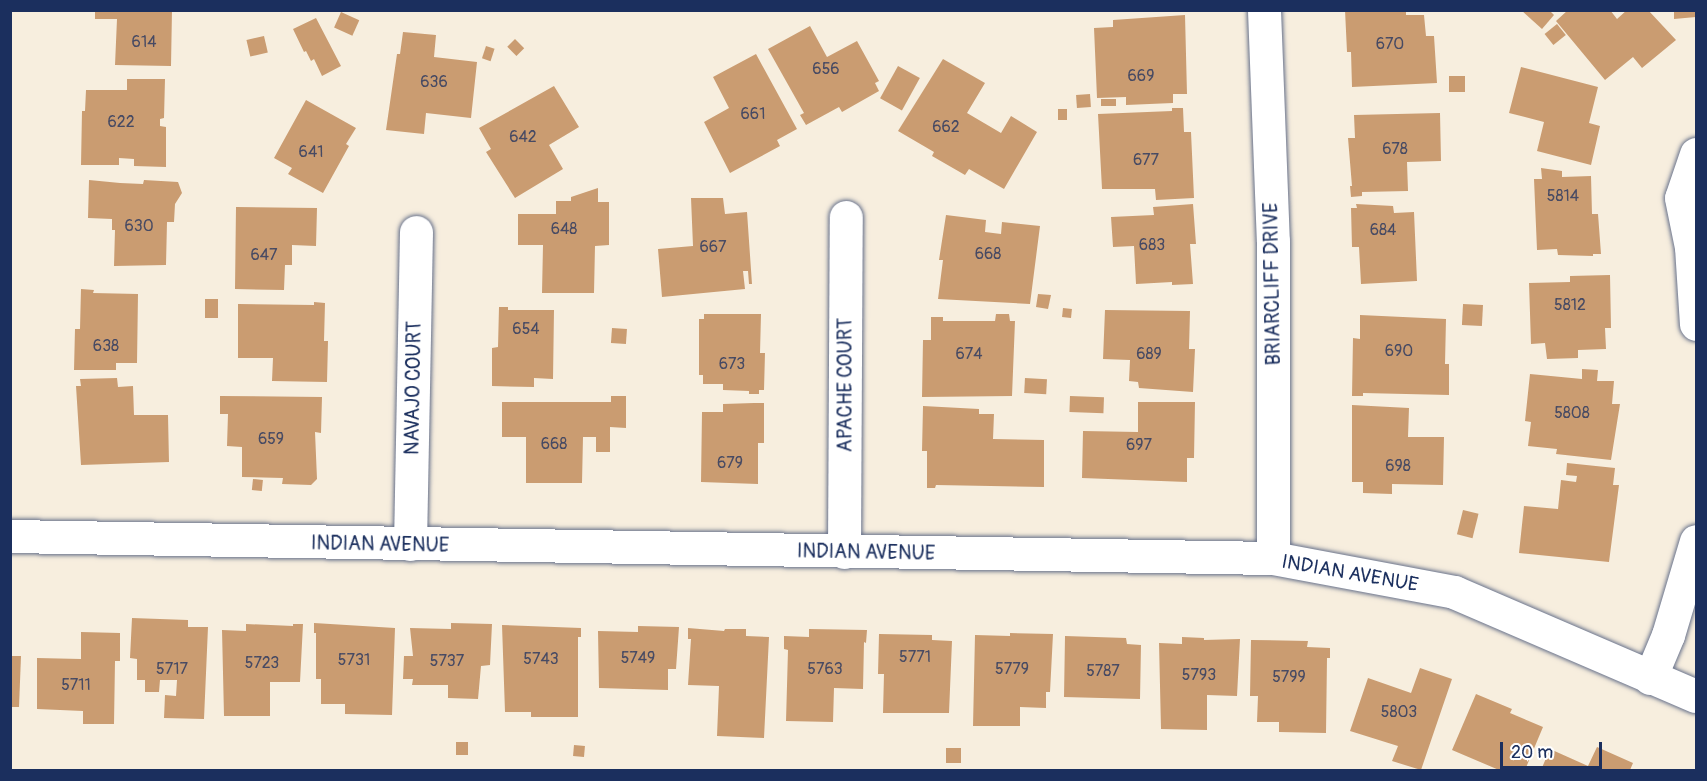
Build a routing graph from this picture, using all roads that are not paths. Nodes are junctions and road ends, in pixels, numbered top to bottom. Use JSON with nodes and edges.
{"nodes":[{"id":1,"x":1264,"y":10,"type":"edge"},
{"id":2,"x":1696,"y":154,"type":"edge"},
{"id":3,"x":846,"y":217,"type":"dead end"},
{"id":4,"x":416,"y":232,"type":"dead end"},
{"id":5,"x":1696,"y":324,"type":"edge"},
{"id":6,"x":10,"y":536,"type":"edge"},
{"id":7,"x":1696,"y":541,"type":"edge"},
{"id":8,"x":410,"y":544,"type":"junction"},
{"id":9,"x":844,"y":552,"type":"junction"},
{"id":10,"x":1273,"y":558,"type":"junction"},
{"id":11,"x":1650,"y":678,"type":"junction"},
{"id":12,"x":1696,"y":696,"type":"edge"}],
"edges":[{"from":1,"to":10,"type":"street","name":"BRIARCLIFF DRIVE"},
{"from":2,"to":5,"type":"street"},
{"from":3,"to":9,"type":"street","name":"APACHE COURT"},
{"from":4,"to":8,"type":"street","name":"NAVAJO COURT"},
{"from":6,"to":8,"type":"street","name":"INDIAN AVENUE"},
{"from":7,"to":11,"type":"street"},
{"from":8,"to":9,"type":"street","name":"INDIAN AVENUE"},
{"from":9,"to":10,"type":"street","name":"INDIAN AVENUE"},
{"from":10,"to":11,"type":"street","name":"INDIAN AVENUE"},
{"from":11,"to":12,"type":"street","name":"INDIAN AVENUE"}]}
